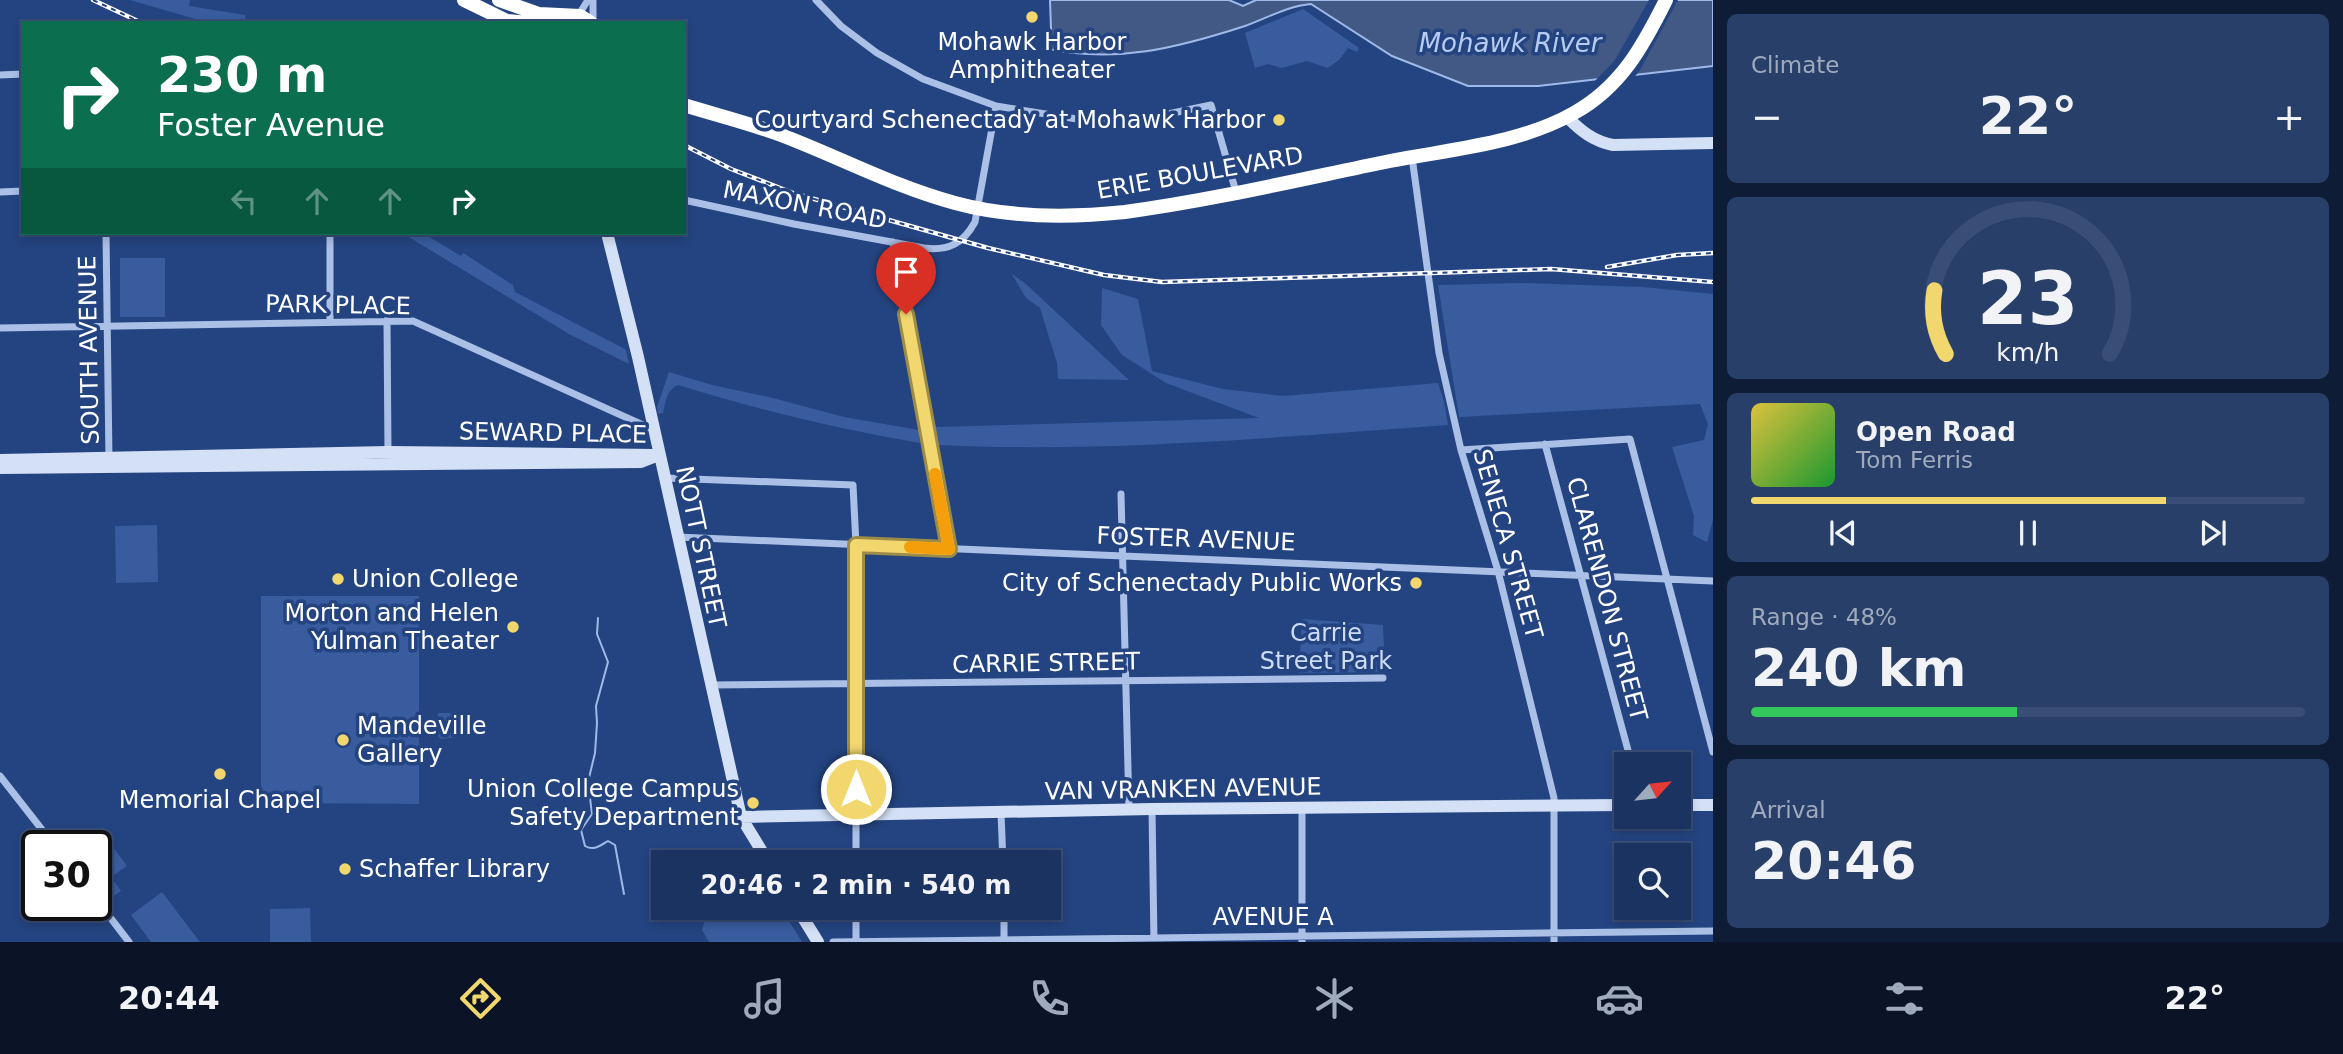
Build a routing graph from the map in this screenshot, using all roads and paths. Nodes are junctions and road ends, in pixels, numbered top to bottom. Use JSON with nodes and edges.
{"nodes":[{"id":1,"x":464,"y":0,"type":"edge"},
{"id":2,"x":499,"y":0,"type":"edge"},
{"id":3,"x":591,"y":0,"type":"edge"},
{"id":4,"x":816,"y":0,"type":"edge"},
{"id":5,"x":1666,"y":0,"type":"edge"},
{"id":6,"x":584,"y":19,"type":"edge"},
{"id":7,"x":508,"y":21,"type":"edge"},
{"id":8,"x":21,"y":74,"type":"edge"},
{"id":9,"x":0,"y":75,"type":"edge"},
{"id":10,"x":686,"y":106,"type":"edge"},
{"id":11,"x":996,"y":106,"type":"junction"},
{"id":12,"x":1571,"y":115,"type":"junction"},
{"id":13,"x":1713,"y":143,"type":"edge"},
{"id":14,"x":1412,"y":157,"type":"junction"},
{"id":15,"x":21,"y":191,"type":"edge"},
{"id":16,"x":0,"y":192,"type":"edge"},
{"id":17,"x":1236,"y":192,"type":"junction"},
{"id":18,"x":686,"y":201,"type":"edge"},
{"id":19,"x":978,"y":208,"type":"junction"},
{"id":20,"x":106,"y":235,"type":"edge"},
{"id":21,"x":330,"y":235,"type":"edge"},
{"id":22,"x":607,"y":235,"type":"edge"},
{"id":23,"x":892,"y":242,"type":"junction"},
{"id":24,"x":387,"y":320,"type":"junction"},
{"id":25,"x":330,"y":322,"type":"junction"},
{"id":26,"x":109,"y":325,"type":"junction"},
{"id":27,"x":0,"y":328,"type":"edge"},
{"id":28,"x":654,"y":429,"type":"junction"},
{"id":29,"x":1545,"y":444,"type":"junction"},
{"id":30,"x":1461,"y":450,"type":"junction"},
{"id":31,"x":659,"y":455,"type":"junction"},
{"id":32,"x":388,"y":458,"type":"junction"},
{"id":33,"x":0,"y":460,"type":"edge"},
{"id":34,"x":109,"y":462,"type":"junction"},
{"id":35,"x":0,"y":468,"type":"edge"},
{"id":36,"x":664,"y":478,"type":"junction"},
{"id":37,"x":1121,"y":494,"type":"dead end"},
{"id":38,"x":677,"y":537,"type":"junction"},
{"id":39,"x":856,"y":545,"type":"junction"},
{"id":40,"x":949,"y":549,"type":"junction"},
{"id":41,"x":1123,"y":555,"type":"junction"},
{"id":42,"x":1498,"y":571,"type":"junction"},
{"id":43,"x":1580,"y":575,"type":"junction"},
{"id":44,"x":1667,"y":579,"type":"junction"},
{"id":45,"x":1713,"y":581,"type":"edge"},
{"id":46,"x":1383,"y":678,"type":"dead end"},
{"id":47,"x":1124,"y":681,"type":"junction"},
{"id":48,"x":855,"y":684,"type":"junction"},
{"id":49,"x":710,"y":685,"type":"junction"},
{"id":50,"x":1628,"y":752,"type":"edge"},
{"id":51,"x":1713,"y":752,"type":"edge"},
{"id":52,"x":0,"y":776,"type":"edge"},
{"id":53,"x":1691,"y":805,"type":"edge"},
{"id":54,"x":1713,"y":805,"type":"edge"},
{"id":55,"x":1554,"y":806,"type":"junction"},
{"id":56,"x":1614,"y":806,"type":"edge"},
{"id":57,"x":1152,"y":809,"type":"junction"},
{"id":58,"x":1302,"y":809,"type":"junction"},
{"id":59,"x":1129,"y":810,"type":"junction"},
{"id":60,"x":1002,"y":813,"type":"junction"},
{"id":61,"x":856,"y":815,"type":"junction"},
{"id":62,"x":740,"y":817,"type":"junction"},
{"id":63,"x":42,"y":830,"type":"edge"},
{"id":64,"x":761,"y":850,"type":"edge"},
{"id":65,"x":856,"y":850,"type":"edge"},
{"id":66,"x":1003,"y":850,"type":"edge"},
{"id":67,"x":112,"y":919,"type":"edge"},
{"id":68,"x":804,"y":920,"type":"edge"},
{"id":69,"x":856,"y":920,"type":"edge"},
{"id":70,"x":1004,"y":920,"type":"edge"},
{"id":71,"x":1713,"y":931,"type":"edge"},
{"id":72,"x":1554,"y":932,"type":"junction"},
{"id":73,"x":1154,"y":939,"type":"edge"},
{"id":74,"x":1302,"y":939,"type":"edge"},
{"id":75,"x":1004,"y":940,"type":"edge"},
{"id":76,"x":130,"y":942,"type":"edge"},
{"id":77,"x":818,"y":942,"type":"edge"},
{"id":78,"x":833,"y":942,"type":"edge"},
{"id":79,"x":856,"y":942,"type":"edge"},
{"id":80,"x":1554,"y":942,"type":"edge"}],
"edges":[{"from":1,"to":7,"type":"highway"},
{"from":2,"to":6,"type":"highway"},
{"from":3,"to":6,"type":"street"},
{"from":3,"to":6,"type":"street"},
{"from":4,"to":11,"type":"street"},
{"from":5,"to":12,"type":"highway","name":"ERIE BOULEVARD"},
{"from":8,"to":9,"type":"street"},
{"from":10,"to":19,"type":"highway","name":"ERIE BOULEVARD"},
{"from":11,"to":17,"type":"street"},
{"from":11,"to":19,"type":"street","name":"MAXON ROAD"},
{"from":12,"to":13,"type":"street"},
{"from":12,"to":14,"type":"highway","name":"ERIE BOULEVARD"},
{"from":14,"to":17,"type":"highway","name":"ERIE BOULEVARD"},
{"from":14,"to":30,"type":"street","name":"SENECA STREET"},
{"from":15,"to":16,"type":"street"},
{"from":17,"to":19,"type":"highway","name":"ERIE BOULEVARD"},
{"from":18,"to":23,"type":"street","name":"MAXON ROAD"},
{"from":19,"to":23,"type":"street","name":"MAXON ROAD"},
{"from":20,"to":26,"type":"street","name":"SOUTH AVENUE"},
{"from":21,"to":25,"type":"street"},
{"from":22,"to":28,"type":"street","name":"NOTT STREET"},
{"from":23,"to":40,"type":"street"},
{"from":24,"to":25,"type":"street","name":"PARK PLACE"},
{"from":24,"to":28,"type":"street","name":"PARK PLACE"},
{"from":24,"to":32,"type":"street"},
{"from":25,"to":26,"type":"street","name":"PARK PLACE"},
{"from":26,"to":27,"type":"street","name":"PARK PLACE"},
{"from":26,"to":34,"type":"street","name":"SOUTH AVENUE"},
{"from":28,"to":31,"type":"street","name":"NOTT STREET"},
{"from":29,"to":30,"type":"street"},
{"from":29,"to":43,"type":"street","name":"CLARENDON STREET"},
{"from":29,"to":44,"type":"street"},
{"from":30,"to":42,"type":"street","name":"SENECA STREET"},
{"from":31,"to":32,"type":"street","name":"SEWARD PLACE"},
{"from":31,"to":36,"type":"street","name":"NOTT STREET"},
{"from":32,"to":34,"type":"street","name":"SEWARD PLACE"},
{"from":33,"to":34,"type":"street","name":"SEWARD PLACE"},
{"from":34,"to":35,"type":"street","name":"SEWARD PLACE"},
{"from":36,"to":38,"type":"street","name":"NOTT STREET"},
{"from":36,"to":39,"type":"street"},
{"from":37,"to":41,"type":"street"},
{"from":38,"to":39,"type":"street","name":"FOSTER AVENUE"},
{"from":38,"to":49,"type":"street","name":"NOTT STREET"},
{"from":39,"to":40,"type":"street","name":"FOSTER AVENUE"},
{"from":39,"to":48,"type":"street"},
{"from":40,"to":41,"type":"street","name":"FOSTER AVENUE"},
{"from":41,"to":42,"type":"street","name":"FOSTER AVENUE"},
{"from":41,"to":47,"type":"street"},
{"from":42,"to":43,"type":"street","name":"FOSTER AVENUE"},
{"from":42,"to":55,"type":"street","name":"SENECA STREET"},
{"from":43,"to":44,"type":"street","name":"FOSTER AVENUE"},
{"from":43,"to":50,"type":"street","name":"CLARENDON STREET"},
{"from":44,"to":45,"type":"street","name":"FOSTER AVENUE"},
{"from":44,"to":51,"type":"street"},
{"from":46,"to":47,"type":"street","name":"CARRIE STREET"},
{"from":47,"to":48,"type":"street","name":"CARRIE STREET"},
{"from":47,"to":59,"type":"street"},
{"from":48,"to":49,"type":"street","name":"CARRIE STREET"},
{"from":48,"to":61,"type":"street"},
{"from":49,"to":62,"type":"street","name":"NOTT STREET"},
{"from":52,"to":63,"type":"street"},
{"from":53,"to":54,"type":"street"},
{"from":55,"to":56,"type":"street","name":"VAN VRANKEN AVENUE"},
{"from":55,"to":58,"type":"street","name":"VAN VRANKEN AVENUE"},
{"from":55,"to":72,"type":"street","name":"SENECA STREET"},
{"from":57,"to":58,"type":"street","name":"VAN VRANKEN AVENUE"},
{"from":57,"to":59,"type":"street","name":"VAN VRANKEN AVENUE"},
{"from":57,"to":73,"type":"street"},
{"from":58,"to":74,"type":"street"},
{"from":59,"to":60,"type":"street","name":"VAN VRANKEN AVENUE"},
{"from":60,"to":61,"type":"street","name":"VAN VRANKEN AVENUE"},
{"from":60,"to":66,"type":"street"},
{"from":61,"to":62,"type":"street","name":"VAN VRANKEN AVENUE"},
{"from":61,"to":65,"type":"street"},
{"from":62,"to":64,"type":"street","name":"NOTT STREET"},
{"from":67,"to":76,"type":"street"},
{"from":68,"to":77,"type":"street"},
{"from":69,"to":79,"type":"street"},
{"from":70,"to":75,"type":"street"},
{"from":71,"to":72,"type":"street","name":"AVENUE A"},
{"from":72,"to":74,"type":"street","name":"AVENUE A"},
{"from":72,"to":80,"type":"street","name":"SENECA STREET"},
{"from":73,"to":74,"type":"street","name":"AVENUE A"},
{"from":73,"to":75,"type":"street","name":"AVENUE A"},
{"from":75,"to":79,"type":"street","name":"AVENUE A"},
{"from":78,"to":79,"type":"street","name":"AVENUE A"}]}
